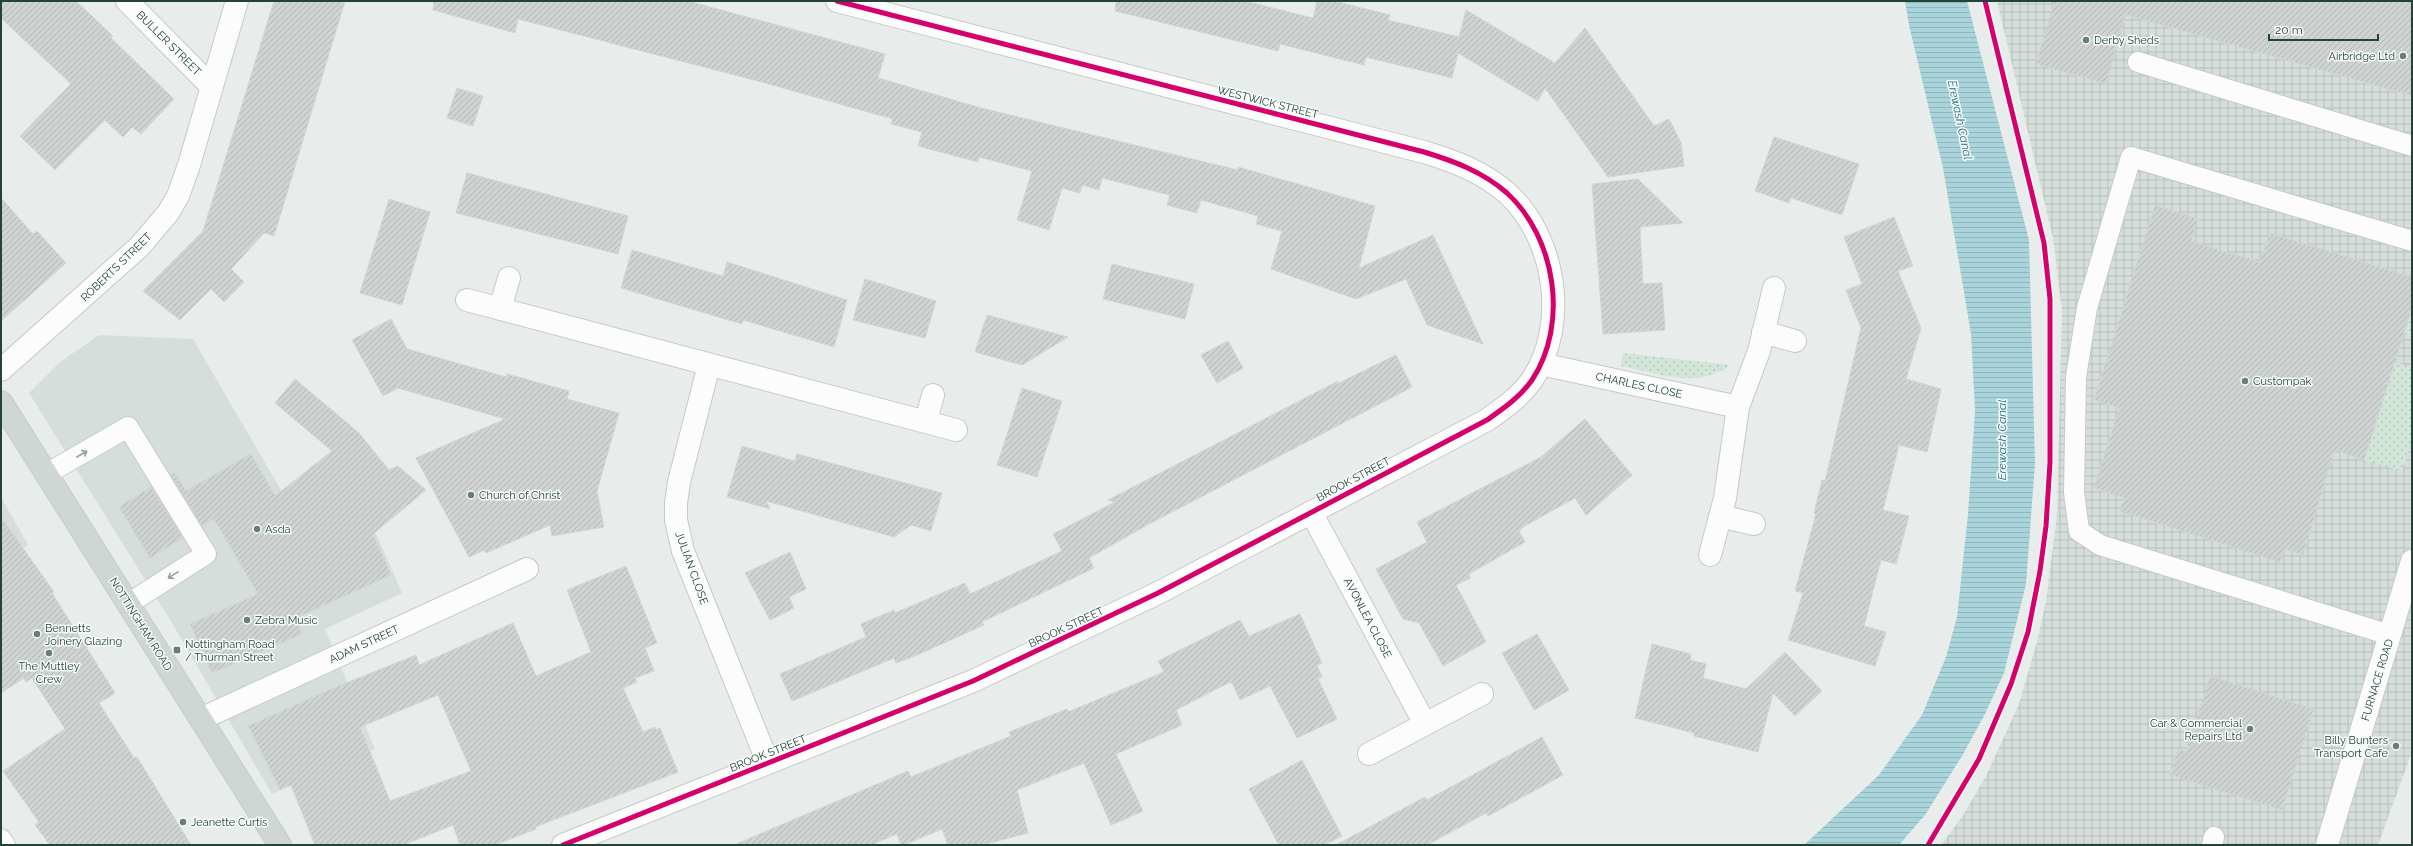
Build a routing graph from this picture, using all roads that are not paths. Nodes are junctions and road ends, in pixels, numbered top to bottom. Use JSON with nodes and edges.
{"nodes":[{"id":1,"x":127,"y":1,"type":"edge"},
{"id":2,"x":237,"y":1,"type":"edge"},
{"id":3,"x":837,"y":1,"type":"edge"},
{"id":4,"x":2138,"y":62,"type":"dead end"},
{"id":5,"x":211,"y":86,"type":"junction"},
{"id":6,"x":2412,"y":146,"type":"edge"},
{"id":7,"x":2412,"y":241,"type":"edge"},
{"id":8,"x":509,"y":278,"type":"dead end"},
{"id":9,"x":1774,"y":288,"type":"dead end"},
{"id":10,"x":467,"y":300,"type":"dead end"},
{"id":11,"x":500,"y":309,"type":"junction"},
{"id":12,"x":1764,"y":332,"type":"junction"},
{"id":13,"x":1795,"y":341,"type":"dead end"},
{"id":14,"x":1541,"y":364,"type":"junction"},
{"id":15,"x":710,"y":365,"type":"junction"},
{"id":16,"x":1,"y":370,"type":"edge"},
{"id":17,"x":933,"y":395,"type":"dead end"},
{"id":18,"x":1,"y":402,"type":"edge"},
{"id":19,"x":1738,"y":407,"type":"junction"},
{"id":20,"x":926,"y":421,"type":"junction"},
{"id":21,"x":956,"y":430,"type":"dead end"},
{"id":22,"x":48,"y":473,"type":"junction"},
{"id":23,"x":1311,"y":512,"type":"junction"},
{"id":24,"x":1720,"y":516,"type":"junction"},
{"id":25,"x":1754,"y":524,"type":"dead end"},
{"id":26,"x":1710,"y":555,"type":"dead end"},
{"id":27,"x":2412,"y":561,"type":"edge"},
{"id":28,"x":527,"y":569,"type":"dead end"},
{"id":29,"x":128,"y":604,"type":"junction"},
{"id":30,"x":2390,"y":635,"type":"junction"},
{"id":31,"x":1482,"y":694,"type":"dead end"},
{"id":32,"x":201,"y":719,"type":"junction"},
{"id":33,"x":1425,"y":724,"type":"junction"},
{"id":34,"x":1369,"y":754,"type":"dead end"},
{"id":35,"x":768,"y":763,"type":"junction"},
{"id":36,"x":1,"y":839,"type":"edge"},
{"id":37,"x":5,"y":845,"type":"edge"},
{"id":38,"x":280,"y":845,"type":"edge"},
{"id":39,"x":563,"y":845,"type":"edge"},
{"id":40,"x":2327,"y":845,"type":"edge"}],
"edges":[{"from":1,"to":5,"type":"street","name":"BULLER STREET"},
{"from":2,"to":5,"type":"street","name":"ROBERTS STREET"},
{"from":3,"to":14,"type":"street","name":"WESTWICK STREET"},
{"from":4,"to":6,"type":"lane"},
{"from":5,"to":16,"type":"street","name":"ROBERTS STREET"},
{"from":7,"to":30,"type":"lane"},
{"from":8,"to":11,"type":"street"},
{"from":9,"to":12,"type":"street"},
{"from":10,"to":11,"type":"street"},
{"from":11,"to":15,"type":"street"},
{"from":12,"to":13,"type":"street"},
{"from":12,"to":19,"type":"street"},
{"from":14,"to":19,"type":"street","name":"CHARLES CLOSE"},
{"from":14,"to":23,"type":"street","name":"BROOK STREET"},
{"from":15,"to":20,"type":"street"},
{"from":15,"to":35,"type":"street","name":"JULIAN CLOSE"},
{"from":17,"to":20,"type":"street"},
{"from":18,"to":22,"type":"main road","name":"NOTTINGHAM ROAD"},
{"from":19,"to":24,"type":"street"},
{"from":20,"to":21,"type":"street"},
{"from":22,"to":29,"type":"main road","name":"NOTTINGHAM ROAD"},
{"from":22,"to":29,"type":"lane","one_way":true},
{"from":23,"to":33,"type":"street","name":"AVONLEA CLOSE"},
{"from":23,"to":35,"type":"street","name":"BROOK STREET"},
{"from":24,"to":25,"type":"street"},
{"from":24,"to":26,"type":"street"},
{"from":27,"to":30,"type":"street","name":"FURNACE ROAD"},
{"from":28,"to":32,"type":"street","name":"ADAM STREET"},
{"from":29,"to":32,"type":"main road","name":"NOTTINGHAM ROAD"},
{"from":30,"to":40,"type":"street","name":"FURNACE ROAD"},
{"from":31,"to":33,"type":"street"},
{"from":32,"to":38,"type":"main road","name":"NOTTINGHAM ROAD"},
{"from":33,"to":34,"type":"street"},
{"from":35,"to":39,"type":"street","name":"BROOK STREET"},
{"from":36,"to":37,"type":"lane"}]}
